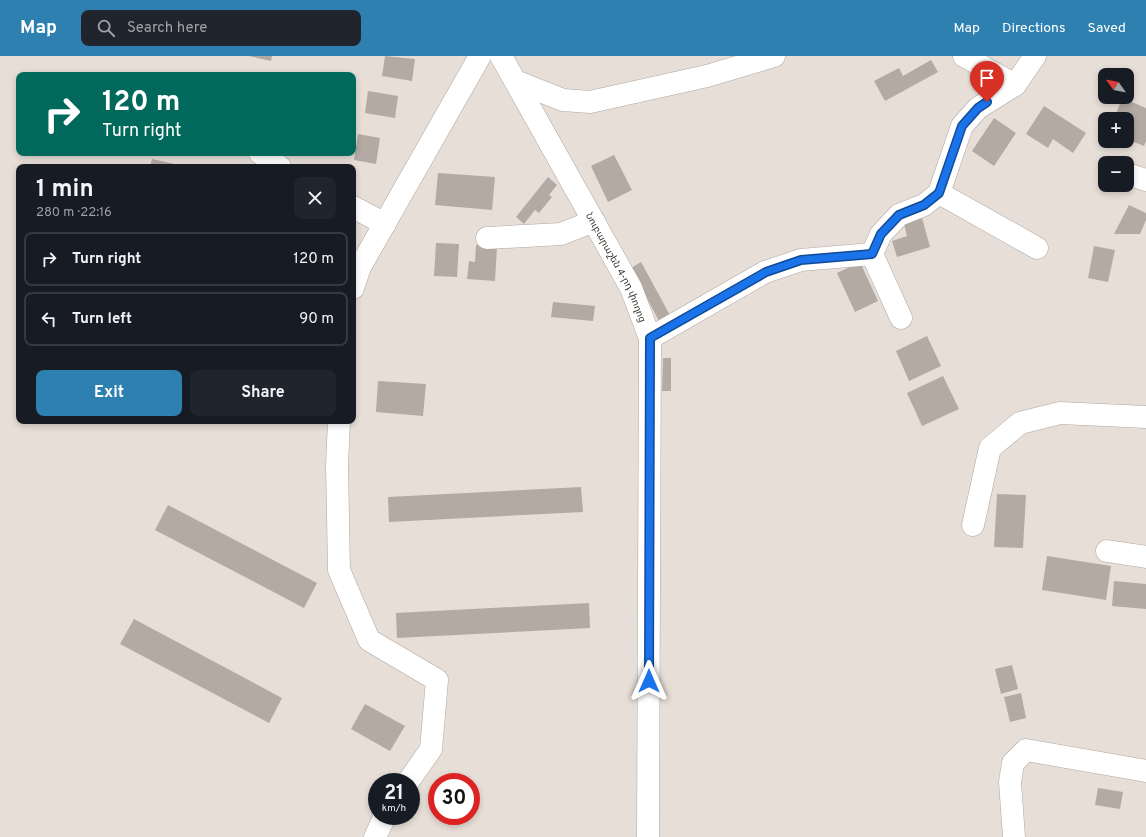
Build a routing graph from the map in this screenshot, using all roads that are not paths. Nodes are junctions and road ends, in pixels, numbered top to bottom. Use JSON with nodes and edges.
{"nodes":[{"id":1,"x":480,"y":56,"type":"edge"},
{"id":2,"x":502,"y":56,"type":"edge"},
{"id":3,"x":774,"y":56,"type":"edge"},
{"id":4,"x":964,"y":56,"type":"edge"},
{"id":5,"x":1035,"y":56,"type":"edge"},
{"id":6,"x":515,"y":81,"type":"junction"},
{"id":7,"x":1016,"y":85,"type":"junction"},
{"id":8,"x":264,"y":156,"type":"edge"},
{"id":9,"x":276,"y":164,"type":"edge"},
{"id":10,"x":1134,"y":176,"type":"edge"},
{"id":11,"x":1146,"y":180,"type":"edge"},
{"id":12,"x":939,"y":193,"type":"junction"},
{"id":13,"x":356,"y":209,"type":"edge"},
{"id":14,"x":594,"y":221,"type":"junction"},
{"id":15,"x":385,"y":224,"type":"junction"},
{"id":16,"x":487,"y":238,"type":"dead end"},
{"id":17,"x":1037,"y":248,"type":"dead end"},
{"id":18,"x":872,"y":254,"type":"junction"},
{"id":19,"x":356,"y":279,"type":"edge"},
{"id":20,"x":901,"y":318,"type":"dead end"},
{"id":21,"x":650,"y":338,"type":"junction"},
{"id":22,"x":1146,"y":417,"type":"edge"},
{"id":23,"x":338,"y":424,"type":"edge"},
{"id":24,"x":973,"y":525,"type":"dead end"},
{"id":25,"x":1107,"y":551,"type":"dead end"},
{"id":26,"x":1146,"y":557,"type":"edge"},
{"id":27,"x":1146,"y":771,"type":"edge"},
{"id":28,"x":414,"y":773,"type":"edge"},
{"id":29,"x":380,"y":825,"type":"edge"},
{"id":30,"x":374,"y":837,"type":"edge"},
{"id":31,"x":648,"y":837,"type":"edge"},
{"id":32,"x":1014,"y":837,"type":"edge"}],
"edges":[{"from":1,"to":15,"type":"street"},
{"from":2,"to":6,"type":"street","name":"Նուբարաշեն 4-րդ փողոց"},
{"from":3,"to":6,"type":"street"},
{"from":4,"to":7,"type":"street"},
{"from":5,"to":7,"type":"street"},
{"from":6,"to":14,"type":"street","name":"Նուբարաշեն 4-րդ փողոց"},
{"from":7,"to":12,"type":"street"},
{"from":8,"to":9,"type":"street"},
{"from":10,"to":11,"type":"street"},
{"from":12,"to":17,"type":"street"},
{"from":12,"to":18,"type":"street"},
{"from":13,"to":15,"type":"street"},
{"from":14,"to":16,"type":"street"},
{"from":14,"to":21,"type":"street","name":"Նուբարաշեն 4-րդ փողոց"},
{"from":15,"to":19,"type":"street"},
{"from":18,"to":20,"type":"street"},
{"from":18,"to":21,"type":"street"},
{"from":21,"to":31,"type":"street","name":"Նուբարաշեն 4-րդ փողոց"},
{"from":22,"to":24,"type":"street"},
{"from":23,"to":28,"type":"street"},
{"from":25,"to":26,"type":"street"},
{"from":27,"to":32,"type":"street"},
{"from":29,"to":30,"type":"street"}]}
